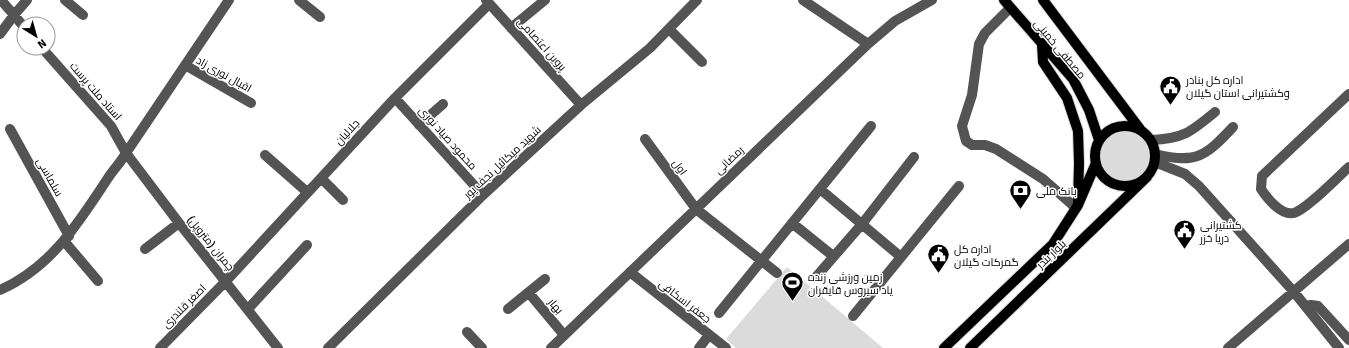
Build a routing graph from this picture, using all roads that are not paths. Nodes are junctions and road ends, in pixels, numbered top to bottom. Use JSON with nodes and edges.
{"nodes":[{"id":1,"x":1,"y":0,"type":"edge"},
{"id":2,"x":27,"y":0,"type":"edge"},
{"id":3,"x":65,"y":0,"type":"edge"},
{"id":4,"x":229,"y":0,"type":"edge"},
{"id":5,"x":299,"y":0,"type":"edge"},
{"id":6,"x":545,"y":0,"type":"edge"},
{"id":7,"x":698,"y":0,"type":"edge"},
{"id":8,"x":803,"y":0,"type":"edge"},
{"id":9,"x":932,"y":0,"type":"edge"},
{"id":10,"x":1043,"y":0,"type":"edge"},
{"id":11,"x":488,"y":2,"type":"edge"},
{"id":12,"x":1007,"y":4,"type":"edge"},
{"id":13,"x":14,"y":15,"type":"junction"},
{"id":14,"x":83,"y":15,"type":"dead end"},
{"id":15,"x":16,"y":17,"type":"edge"},
{"id":16,"x":320,"y":17,"type":"dead end"},
{"id":17,"x":511,"y":28,"type":"junction"},
{"id":18,"x":669,"y":30,"type":"junction"},
{"id":19,"x":0,"y":34,"type":"edge"},
{"id":20,"x":868,"y":44,"type":"junction"},
{"id":21,"x":1042,"y":45,"type":"junction"},
{"id":22,"x":49,"y":56,"type":"edge"},
{"id":23,"x":702,"y":62,"type":"dead end"},
{"id":24,"x":184,"y":65,"type":"junction"},
{"id":25,"x":1349,"y":94,"type":"edge"},
{"id":26,"x":395,"y":98,"type":"junction"},
{"id":27,"x":251,"y":103,"type":"dead end"},
{"id":28,"x":443,"y":104,"type":"dead end"},
{"id":29,"x":581,"y":105,"type":"junction"},
{"id":30,"x":1215,"y":112,"type":"dead end"},
{"id":31,"x":419,"y":125,"type":"junction"},
{"id":32,"x":871,"y":126,"type":"dead end"},
{"id":33,"x":1233,"y":127,"type":"dead end"},
{"id":34,"x":10,"y":129,"type":"dead end"},
{"id":35,"x":1140,"y":129,"type":"junction"},
{"id":36,"x":645,"y":139,"type":"dead end"},
{"id":37,"x":1099,"y":140,"type":"junction"},
{"id":38,"x":1150,"y":140,"type":"junction"},
{"id":39,"x":126,"y":153,"type":"junction"},
{"id":40,"x":265,"y":155,"type":"dead end"},
{"id":41,"x":914,"y":157,"type":"dead end"},
{"id":42,"x":1155,"y":158,"type":"junction"},
{"id":43,"x":1096,"y":163,"type":"junction"},
{"id":44,"x":1349,"y":168,"type":"edge"},
{"id":45,"x":1147,"y":177,"type":"junction"},
{"id":46,"x":321,"y":178,"type":"junction"},
{"id":47,"x":958,"y":186,"type":"dead end"},
{"id":48,"x":820,"y":188,"type":"junction"},
{"id":49,"x":308,"y":192,"type":"junction"},
{"id":50,"x":483,"y":195,"type":"junction"},
{"id":51,"x":343,"y":200,"type":"dead end"},
{"id":52,"x":1077,"y":206,"type":"junction"},
{"id":53,"x":696,"y":209,"type":"junction"},
{"id":54,"x":179,"y":223,"type":"junction"},
{"id":55,"x":792,"y":223,"type":"junction"},
{"id":56,"x":862,"y":224,"type":"junction"},
{"id":57,"x":67,"y":239,"type":"junction"},
{"id":58,"x":1349,"y":244,"type":"edge"},
{"id":59,"x":307,"y":245,"type":"dead end"},
{"id":60,"x":145,"y":249,"type":"dead end"},
{"id":61,"x":833,"y":256,"type":"junction"},
{"id":62,"x":901,"y":257,"type":"junction"},
{"id":63,"x":762,"y":260,"type":"junction"},
{"id":64,"x":630,"y":272,"type":"junction"},
{"id":65,"x":777,"y":273,"type":"dead end"},
{"id":66,"x":816,"y":277,"type":"dead end"},
{"id":67,"x":545,"y":279,"type":"dead end"},
{"id":68,"x":98,"y":281,"type":"dead end"},
{"id":69,"x":226,"y":281,"type":"junction"},
{"id":70,"x":0,"y":290,"type":"edge"},
{"id":71,"x":1294,"y":292,"type":"junction"},
{"id":72,"x":529,"y":293,"type":"junction"},
{"id":73,"x":1305,"y":306,"type":"junction"},
{"id":74,"x":248,"y":309,"type":"junction"},
{"id":75,"x":508,"y":309,"type":"dead end"},
{"id":76,"x":719,"y":313,"type":"dead end"},
{"id":77,"x":853,"y":316,"type":"dead end"},
{"id":78,"x":467,"y":332,"type":"dead end"},
{"id":79,"x":564,"y":335,"type":"junction"},
{"id":80,"x":709,"y":335,"type":"junction"},
{"id":81,"x":1349,"y":340,"type":"edge"},
{"id":82,"x":160,"y":348,"type":"edge"},
{"id":83,"x":278,"y":348,"type":"edge"},
{"id":84,"x":328,"y":348,"type":"edge"},
{"id":85,"x":482,"y":348,"type":"edge"},
{"id":86,"x":551,"y":348,"type":"edge"},
{"id":87,"x":699,"y":348,"type":"edge"},
{"id":88,"x":726,"y":348,"type":"edge"},
{"id":89,"x":944,"y":348,"type":"edge"},
{"id":90,"x":970,"y":348,"type":"edge"},
{"id":91,"x":1228,"y":348,"type":"edge"},
{"id":92,"x":1340,"y":348,"type":"edge"}],
"edges":[{"from":1,"to":13,"type":"street"},
{"from":2,"to":13,"type":"street"},
{"from":3,"to":14,"type":"street"},
{"from":4,"to":24,"type":"street"},
{"from":5,"to":16,"type":"street"},
{"from":6,"to":17,"type":"street"},
{"from":7,"to":18,"type":"street","name":"شهید میکائیل نجف پور"},
{"from":8,"to":20,"type":"street"},
{"from":9,"to":20,"type":"street","name":"رمضانی"},
{"from":10,"to":35,"type":"main road","name":"مصطفی خمینی"},
{"from":11,"to":17,"type":"street","name":"پروین اعتصامی"},
{"from":11,"to":26,"type":"street","name":"جلالیان"},
{"from":12,"to":21,"type":"main road","name":"مصطفی خمینی"},
{"from":12,"to":52,"type":"street"},
{"from":13,"to":15,"type":"street"},
{"from":13,"to":19,"type":"street"},
{"from":17,"to":29,"type":"street","name":"پروین اعتصامی"},
{"from":18,"to":23,"type":"street"},
{"from":18,"to":29,"type":"street","name":"شهید میکائیل نجف پور"},
{"from":20,"to":53,"type":"street","name":"رمضانی"},
{"from":21,"to":37,"type":"main road","name":"مصطفی خمینی"},
{"from":21,"to":52,"type":"main road"},
{"from":22,"to":39,"type":"street","name":"استاد ملت پرست"},
{"from":24,"to":27,"type":"street","name":"اقبال نوری زاد"},
{"from":24,"to":39,"type":"street"},
{"from":25,"to":44,"type":"street"},
{"from":26,"to":31,"type":"street","name":"محمود صیاد نوری"},
{"from":26,"to":46,"type":"street","name":"جلالیان"},
{"from":28,"to":31,"type":"street"},
{"from":29,"to":50,"type":"street","name":"شهید میکائیل نجف پور"},
{"from":30,"to":38,"type":"street"},
{"from":31,"to":50,"type":"street","name":"محمود صیاد نوری"},
{"from":32,"to":48,"type":"street"},
{"from":33,"to":42,"type":"street"},
{"from":34,"to":57,"type":"street","name":"سلماسی"},
{"from":35,"to":37,"type":"main road"},
{"from":35,"to":38,"type":"main road"},
{"from":36,"to":53,"type":"street","name":"اول"},
{"from":37,"to":43,"type":"main road"},
{"from":38,"to":42,"type":"main road"},
{"from":39,"to":54,"type":"street","name":"چمران (متروپل)"},
{"from":39,"to":57,"type":"street"},
{"from":40,"to":49,"type":"street"},
{"from":41,"to":56,"type":"street"},
{"from":42,"to":45,"type":"main road"},
{"from":42,"to":71,"type":"street"},
{"from":43,"to":45,"type":"main road"},
{"from":43,"to":52,"type":"main road","name":"بلوار بندر"},
{"from":45,"to":90,"type":"main road","name":"بلوار بندر"},
{"from":46,"to":49,"type":"street","name":"جلالیان"},
{"from":46,"to":51,"type":"street"},
{"from":47,"to":62,"type":"street"},
{"from":48,"to":55,"type":"street"},
{"from":48,"to":56,"type":"street"},
{"from":49,"to":69,"type":"street","name":"جلالیان"},
{"from":50,"to":84,"type":"street","name":"شهید میکائیل نجف پور"},
{"from":52,"to":89,"type":"main road","name":"بلوار بندر"},
{"from":53,"to":63,"type":"street","name":"اول"},
{"from":53,"to":64,"type":"street","name":"رمضانی"},
{"from":54,"to":60,"type":"street"},
{"from":54,"to":69,"type":"street","name":"چمران (متروپل)"},
{"from":55,"to":61,"type":"street"},
{"from":55,"to":63,"type":"street"},
{"from":56,"to":61,"type":"street"},
{"from":56,"to":62,"type":"street"},
{"from":57,"to":68,"type":"street","name":"سلماسی"},
{"from":57,"to":70,"type":"street"},
{"from":58,"to":71,"type":"street"},
{"from":59,"to":74,"type":"street"},
{"from":61,"to":66,"type":"street"},
{"from":62,"to":77,"type":"street"},
{"from":63,"to":65,"type":"street","name":"اول"},
{"from":63,"to":76,"type":"street"},
{"from":64,"to":79,"type":"street","name":"رمضانی"},
{"from":64,"to":80,"type":"street","name":"جعفر اسکافی"},
{"from":67,"to":72,"type":"street"},
{"from":69,"to":74,"type":"street","name":"چمران (متروپل)"},
{"from":69,"to":82,"type":"street","name":"اصغر قلندری"},
{"from":71,"to":73,"type":"street"},
{"from":71,"to":91,"type":"street"},
{"from":72,"to":75,"type":"street"},
{"from":72,"to":79,"type":"street","name":"بهار"},
{"from":73,"to":81,"type":"street"},
{"from":73,"to":92,"type":"street"},
{"from":74,"to":83,"type":"street","name":"چمران (متروپل)"},
{"from":78,"to":85,"type":"street"},
{"from":79,"to":86,"type":"street","name":"رمضانی"},
{"from":80,"to":87,"type":"street"},
{"from":80,"to":88,"type":"street","name":"جعفر اسکافی"}]}
